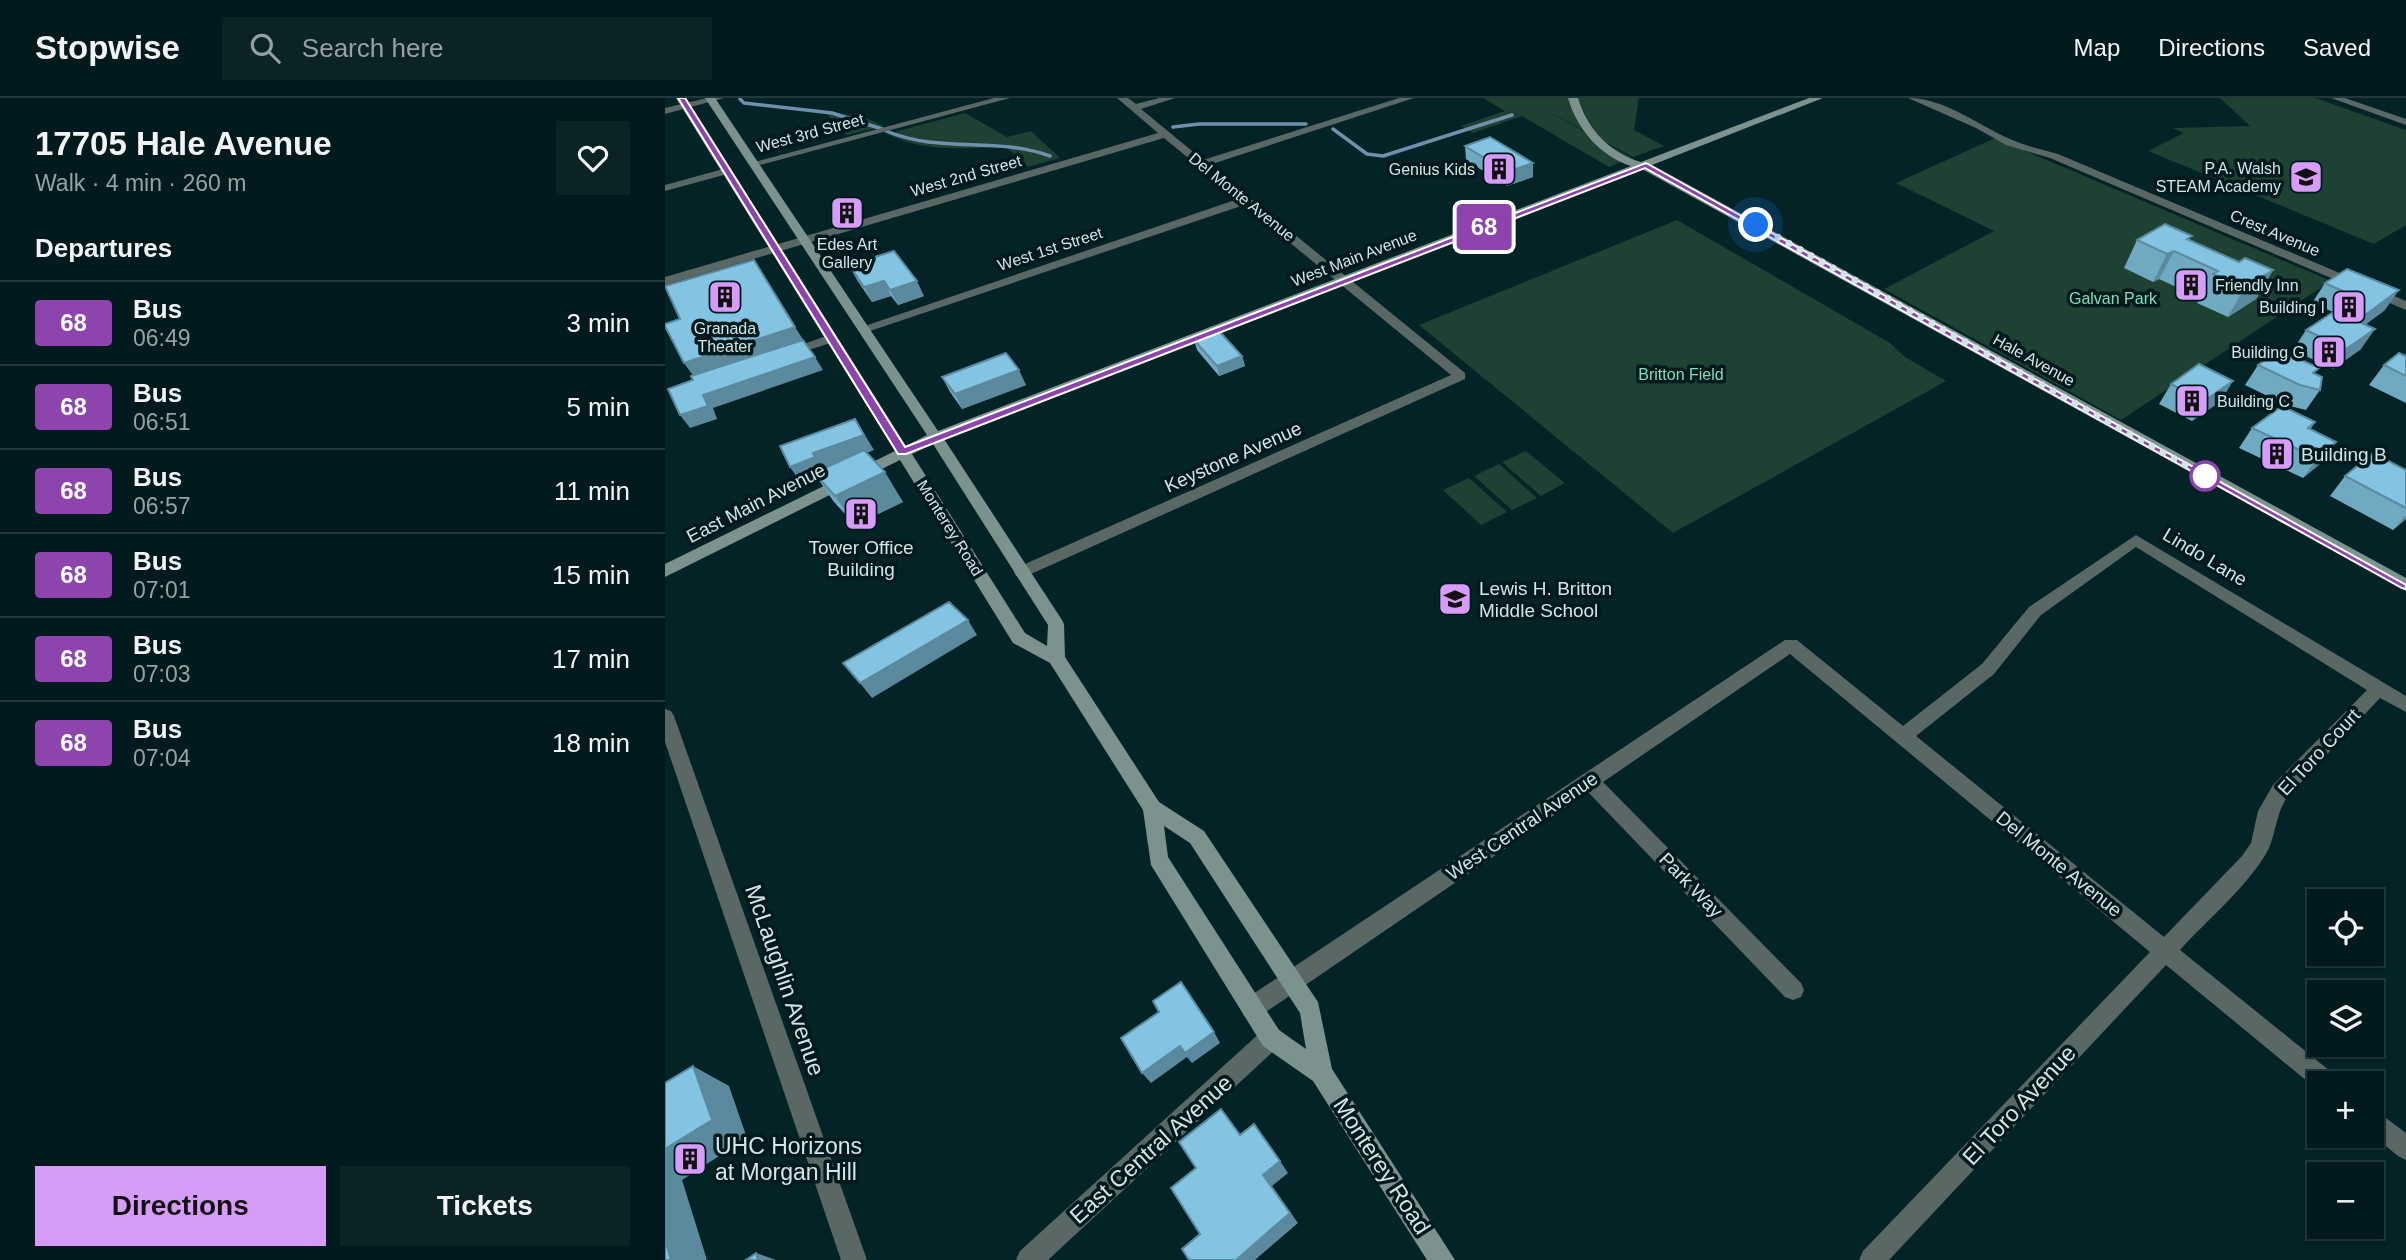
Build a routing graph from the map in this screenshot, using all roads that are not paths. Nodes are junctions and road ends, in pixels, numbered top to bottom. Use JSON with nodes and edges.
{"nodes":[{"id":1,"x":1006,"y":98,"type":"edge"},
{"id":2,"x":1122,"y":98,"type":"edge"},
{"id":3,"x":1170,"y":98,"type":"edge"},
{"id":4,"x":1409,"y":98,"type":"edge"},
{"id":5,"x":1573,"y":98,"type":"edge"},
{"id":6,"x":1585,"y":98,"type":"edge"},
{"id":7,"x":1818,"y":98,"type":"edge"},
{"id":8,"x":1913,"y":98,"type":"edge"},
{"id":9,"x":2336,"y":98,"type":"edge"},
{"id":10,"x":713,"y":99,"type":"edge"},
{"id":11,"x":684,"y":102,"type":"edge"},
{"id":12,"x":1134,"y":108,"type":"junction"},
{"id":13,"x":665,"y":111,"type":"edge"},
{"id":14,"x":1592,"y":115,"type":"dead end"},
{"id":15,"x":2406,"y":122,"type":"edge"},
{"id":16,"x":1166,"y":134,"type":"junction"},
{"id":17,"x":1625,"y":148,"type":"dead end"},
{"id":18,"x":752,"y":164,"type":"junction"},
{"id":19,"x":1200,"y":164,"type":"junction"},
{"id":20,"x":1646,"y":165,"type":"junction"},
{"id":21,"x":727,"y":171,"type":"junction"},
{"id":22,"x":665,"y":188,"type":"edge"},
{"id":23,"x":1244,"y":201,"type":"junction"},
{"id":24,"x":804,"y":239,"type":"junction"},
{"id":25,"x":774,"y":248,"type":"junction"},
{"id":26,"x":1346,"y":280,"type":"junction"},
{"id":27,"x":665,"y":281,"type":"edge"},
{"id":28,"x":2406,"y":306,"type":"edge"},
{"id":29,"x":865,"y":328,"type":"junction"},
{"id":30,"x":829,"y":339,"type":"junction"},
{"id":31,"x":777,"y":356,"type":"edge"},
{"id":32,"x":1460,"y":376,"type":"joint"},
{"id":33,"x":935,"y":437,"type":"junction"},
{"id":34,"x":902,"y":452,"type":"junction"},
{"id":35,"x":665,"y":571,"type":"edge"},
{"id":36,"x":1022,"y":572,"type":"junction"},
{"id":37,"x":2406,"y":585,"type":"edge"},
{"id":38,"x":1791,"y":645,"type":"joint"},
{"id":39,"x":1056,"y":658,"type":"junction"},
{"id":40,"x":2379,"y":688,"type":"junction"},
{"id":41,"x":2406,"y":705,"type":"edge"},
{"id":42,"x":665,"y":716,"type":"edge"},
{"id":43,"x":1903,"y":736,"type":"junction"},
{"id":44,"x":1590,"y":781,"type":"junction"},
{"id":45,"x":1152,"y":808,"type":"junction"},
{"id":46,"x":2165,"y":950,"type":"junction"},
{"id":47,"x":1292,"y":982,"type":"junction"},
{"id":48,"x":1793,"y":989,"type":"dead end"},
{"id":49,"x":1252,"y":1008,"type":"junction"},
{"id":50,"x":1271,"y":1038,"type":"junction"},
{"id":51,"x":2312,"y":1071,"type":"edge"},
{"id":52,"x":1321,"y":1073,"type":"junction"},
{"id":53,"x":2384,"y":1130,"type":"edge"},
{"id":54,"x":2406,"y":1148,"type":"edge"},
{"id":55,"x":854,"y":1260,"type":"edge"},
{"id":56,"x":1029,"y":1260,"type":"edge"},
{"id":57,"x":1442,"y":1260,"type":"edge"},
{"id":58,"x":1872,"y":1260,"type":"edge"}],
"edges":[{"from":1,"to":18,"type":"street","name":"West 3rd Street"},
{"from":2,"to":12,"type":"street","name":"Del Monte Avenue"},
{"from":3,"to":12,"type":"street"},
{"from":4,"to":19,"type":"street"},
{"from":5,"to":20,"type":"main road","name":"Hale Avenue"},
{"from":6,"to":14,"type":"main road"},
{"from":7,"to":20,"type":"main road","name":"West Main Avenue"},
{"from":8,"to":28,"type":"street","name":"Crest Avenue"},
{"from":9,"to":15,"type":"street"},
{"from":10,"to":11,"type":"street"},
{"from":10,"to":18,"type":"main road","name":"Monterey Road"},
{"from":11,"to":13,"type":"street"},
{"from":11,"to":21,"type":"main road","name":"Monterey Road"},
{"from":12,"to":16,"type":"street","name":"Del Monte Avenue"},
{"from":16,"to":19,"type":"street","name":"Del Monte Avenue"},
{"from":16,"to":24,"type":"street","name":"West 2nd Street"},
{"from":17,"to":20,"type":"main road","name":"Hale Avenue"},
{"from":18,"to":24,"type":"main road","name":"Monterey Road"},
{"from":19,"to":23,"type":"street","name":"Del Monte Avenue"},
{"from":20,"to":26,"type":"main road","name":"West Main Avenue"},
{"from":20,"to":37,"type":"main road","name":"Hale Avenue"},
{"from":21,"to":22,"type":"street"},
{"from":21,"to":25,"type":"main road","name":"Monterey Road"},
{"from":23,"to":26,"type":"street","name":"Del Monte Avenue"},
{"from":23,"to":29,"type":"street","name":"West 1st Street"},
{"from":24,"to":25,"type":"street","name":"West 2nd Street"},
{"from":24,"to":29,"type":"main road","name":"Monterey Road"},
{"from":25,"to":27,"type":"street","name":"West 2nd Street"},
{"from":25,"to":30,"type":"main road","name":"Monterey Road"},
{"from":26,"to":32,"type":"street","name":"Del Monte Avenue"},
{"from":26,"to":33,"type":"main road","name":"West Main Avenue"},
{"from":29,"to":33,"type":"main road","name":"Monterey Road"},
{"from":30,"to":31,"type":"street"},
{"from":30,"to":34,"type":"main road","name":"Monterey Road"},
{"from":32,"to":36,"type":"street","name":"Keystone Avenue"},
{"from":33,"to":34,"type":"main road","name":"West Main Avenue"},
{"from":33,"to":36,"type":"main road","name":"Monterey Road"},
{"from":34,"to":35,"type":"main road","name":"East Main Avenue"},
{"from":34,"to":39,"type":"main road","name":"Monterey Road"},
{"from":36,"to":39,"type":"main road","name":"Monterey Road"},
{"from":38,"to":43,"type":"street","name":"Del Monte Avenue"},
{"from":38,"to":44,"type":"street","name":"West Central Avenue"},
{"from":39,"to":45,"type":"main road","name":"Monterey Road"},
{"from":40,"to":41,"type":"street","name":"Lindo Lane"},
{"from":40,"to":43,"type":"street","name":"Lindo Lane"},
{"from":40,"to":46,"type":"street","name":"El Toro Court"},
{"from":42,"to":55,"type":"street","name":"McLaughlin Avenue"},
{"from":43,"to":46,"type":"street","name":"Del Monte Avenue"},
{"from":44,"to":47,"type":"street","name":"West Central Avenue"},
{"from":44,"to":48,"type":"street","name":"Park Way"},
{"from":45,"to":47,"type":"main road","name":"Monterey Road"},
{"from":45,"to":49,"type":"main road","name":"Monterey Road"},
{"from":46,"to":51,"type":"street","name":"Del Monte Avenue"},
{"from":46,"to":58,"type":"street","name":"El Toro Avenue"},
{"from":47,"to":49,"type":"street","name":"West Central Avenue"},
{"from":47,"to":52,"type":"main road","name":"Monterey Road"},
{"from":49,"to":50,"type":"main road","name":"Monterey Road"},
{"from":50,"to":52,"type":"main road","name":"Monterey Road"},
{"from":50,"to":56,"type":"street","name":"East Central Avenue"},
{"from":52,"to":57,"type":"main road","name":"Monterey Road"},
{"from":53,"to":54,"type":"street"}]}
